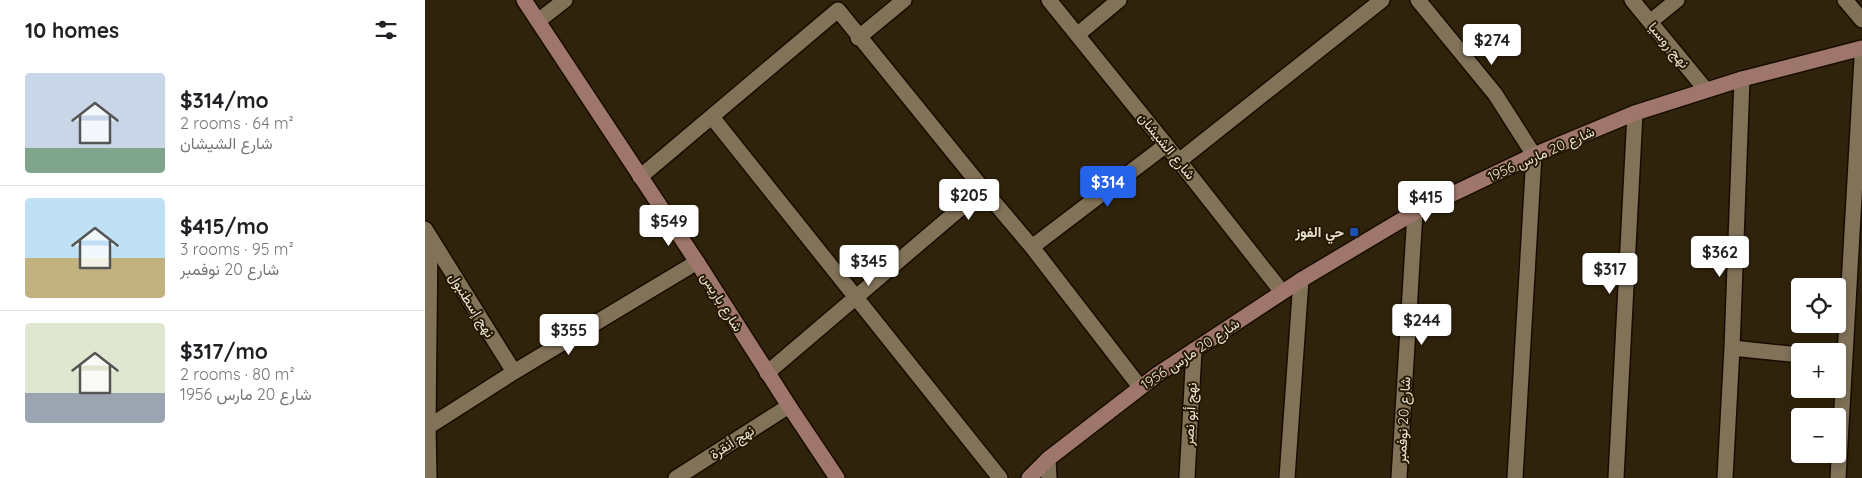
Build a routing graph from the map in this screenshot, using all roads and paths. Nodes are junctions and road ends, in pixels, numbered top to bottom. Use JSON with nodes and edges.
{"nodes":[{"id":1,"x":524,"y":0,"type":"edge"},
{"id":2,"x":565,"y":0,"type":"edge"},
{"id":3,"x":904,"y":0,"type":"edge"},
{"id":4,"x":1049,"y":0,"type":"edge"},
{"id":5,"x":1119,"y":0,"type":"edge"},
{"id":6,"x":1382,"y":0,"type":"edge"},
{"id":7,"x":1418,"y":0,"type":"edge"},
{"id":8,"x":1632,"y":0,"type":"edge"},
{"id":9,"x":1677,"y":0,"type":"edge"},
{"id":10,"x":1845,"y":0,"type":"edge"},
{"id":11,"x":833,"y":5,"type":"edge"},
{"id":12,"x":1862,"y":20,"type":"edge"},
{"id":13,"x":537,"y":21,"type":"junction"},
{"id":14,"x":1650,"y":22,"type":"junction"},
{"id":15,"x":1077,"y":35,"type":"junction"},
{"id":16,"x":858,"y":38,"type":"junction"},
{"id":17,"x":1862,"y":48,"type":"edge"},
{"id":18,"x":1862,"y":58,"type":"edge"},
{"id":19,"x":1742,"y":79,"type":"junction"},
{"id":20,"x":1706,"y":90,"type":"junction"},
{"id":21,"x":1635,"y":113,"type":"junction"},
{"id":22,"x":712,"y":117,"type":"junction"},
{"id":23,"x":1166,"y":145,"type":"junction"},
{"id":24,"x":1534,"y":155,"type":"junction"},
{"id":25,"x":1179,"y":161,"type":"junction"},
{"id":26,"x":640,"y":177,"type":"junction"},
{"id":27,"x":983,"y":189,"type":"junction"},
{"id":28,"x":1415,"y":212,"type":"junction"},
{"id":29,"x":427,"y":233,"type":"edge"},
{"id":30,"x":1032,"y":248,"type":"junction"},
{"id":31,"x":697,"y":262,"type":"junction"},
{"id":32,"x":1301,"y":280,"type":"junction"},
{"id":33,"x":1283,"y":292,"type":"junction"},
{"id":34,"x":857,"y":296,"type":"junction"},
{"id":35,"x":1843,"y":343,"type":"edge"},
{"id":36,"x":1732,"y":348,"type":"junction"},
{"id":37,"x":1194,"y":350,"type":"junction"},
{"id":38,"x":1791,"y":354,"type":"edge"},
{"id":39,"x":514,"y":372,"type":"junction"},
{"id":40,"x":767,"y":373,"type":"junction"},
{"id":41,"x":1140,"y":387,"type":"junction"},
{"id":42,"x":1841,"y":398,"type":"edge"},
{"id":43,"x":789,"y":406,"type":"junction"},
{"id":44,"x":428,"y":427,"type":"junction"},
{"id":45,"x":1047,"y":459,"type":"junction"},
{"id":46,"x":429,"y":478,"type":"edge"},
{"id":47,"x":676,"y":478,"type":"edge"},
{"id":48,"x":837,"y":478,"type":"edge"},
{"id":49,"x":1000,"y":478,"type":"edge"},
{"id":50,"x":1029,"y":478,"type":"edge"},
{"id":51,"x":1049,"y":478,"type":"edge"},
{"id":52,"x":1187,"y":478,"type":"edge"},
{"id":53,"x":1287,"y":478,"type":"edge"},
{"id":54,"x":1399,"y":478,"type":"edge"},
{"id":55,"x":1515,"y":478,"type":"edge"},
{"id":56,"x":1616,"y":478,"type":"edge"},
{"id":57,"x":1725,"y":478,"type":"edge"},
{"id":58,"x":1838,"y":478,"type":"edge"}],
"edges":[{"from":1,"to":13,"type":"street","name":"شارع باريس"},
{"from":2,"to":13,"type":"street"},
{"from":3,"to":16,"type":"street"},
{"from":4,"to":15,"type":"street","name":"شارع الشيشان"},
{"from":5,"to":15,"type":"street"},
{"from":6,"to":25,"type":"street"},
{"from":7,"to":24,"type":"street"},
{"from":8,"to":14,"type":"street","name":"نهج روسيا"},
{"from":9,"to":14,"type":"street"},
{"from":10,"to":12,"type":"street"},
{"from":11,"to":16,"type":"street"},
{"from":11,"to":22,"type":"street"},
{"from":13,"to":26,"type":"street","name":"شارع باريس"},
{"from":14,"to":20,"type":"street","name":"نهج روسيا"},
{"from":15,"to":23,"type":"street","name":"شارع الشيشان"},
{"from":16,"to":27,"type":"street"},
{"from":17,"to":19,"type":"street","name":"شارع 20 مارس 1956"},
{"from":18,"to":35,"type":"street"},
{"from":19,"to":20,"type":"street","name":"شارع 20 مارس 1956"},
{"from":19,"to":36,"type":"street"},
{"from":20,"to":21,"type":"street","name":"شارع 20 مارس 1956"},
{"from":21,"to":24,"type":"street","name":"شارع 20 مارس 1956"},
{"from":21,"to":56,"type":"street"},
{"from":22,"to":26,"type":"street"},
{"from":22,"to":34,"type":"street"},
{"from":23,"to":25,"type":"street","name":"شارع الشيشان"},
{"from":23,"to":30,"type":"street"},
{"from":24,"to":28,"type":"street","name":"شارع 20 مارس 1956"},
{"from":24,"to":55,"type":"street"},
{"from":25,"to":33,"type":"street","name":"شارع الشيشان"},
{"from":26,"to":31,"type":"street","name":"شارع باريس"},
{"from":27,"to":30,"type":"street"},
{"from":27,"to":34,"type":"street"},
{"from":28,"to":32,"type":"street","name":"شارع 20 مارس 1956"},
{"from":28,"to":54,"type":"street","name":"شارع 20 نوفمبر"},
{"from":29,"to":39,"type":"street","name":"نهج إسطنبول"},
{"from":29,"to":44,"type":"street","name":"نهج إسطنبول"},
{"from":30,"to":41,"type":"street"},
{"from":31,"to":39,"type":"street"},
{"from":31,"to":40,"type":"street","name":"شارع باريس"},
{"from":32,"to":33,"type":"street","name":"شارع 20 مارس 1956"},
{"from":32,"to":53,"type":"street"},
{"from":33,"to":37,"type":"street","name":"شارع 20 مارس 1956"},
{"from":34,"to":40,"type":"street"},
{"from":34,"to":49,"type":"street"},
{"from":36,"to":38,"type":"street"},
{"from":36,"to":57,"type":"street"},
{"from":37,"to":41,"type":"street","name":"شارع 20 مارس 1956"},
{"from":37,"to":52,"type":"street","name":"نهج أبو نصر"},
{"from":39,"to":44,"type":"street"},
{"from":40,"to":43,"type":"street","name":"شارع باريس"},
{"from":41,"to":45,"type":"street","name":"شارع 20 مارس 1956"},
{"from":42,"to":58,"type":"street"},
{"from":43,"to":47,"type":"street","name":"نهج أنقرة"},
{"from":43,"to":48,"type":"street","name":"شارع باريس"},
{"from":44,"to":46,"type":"street","name":"نهج إسطنبول"},
{"from":45,"to":50,"type":"street","name":"شارع 20 مارس 1956"},
{"from":45,"to":51,"type":"street"}]}
